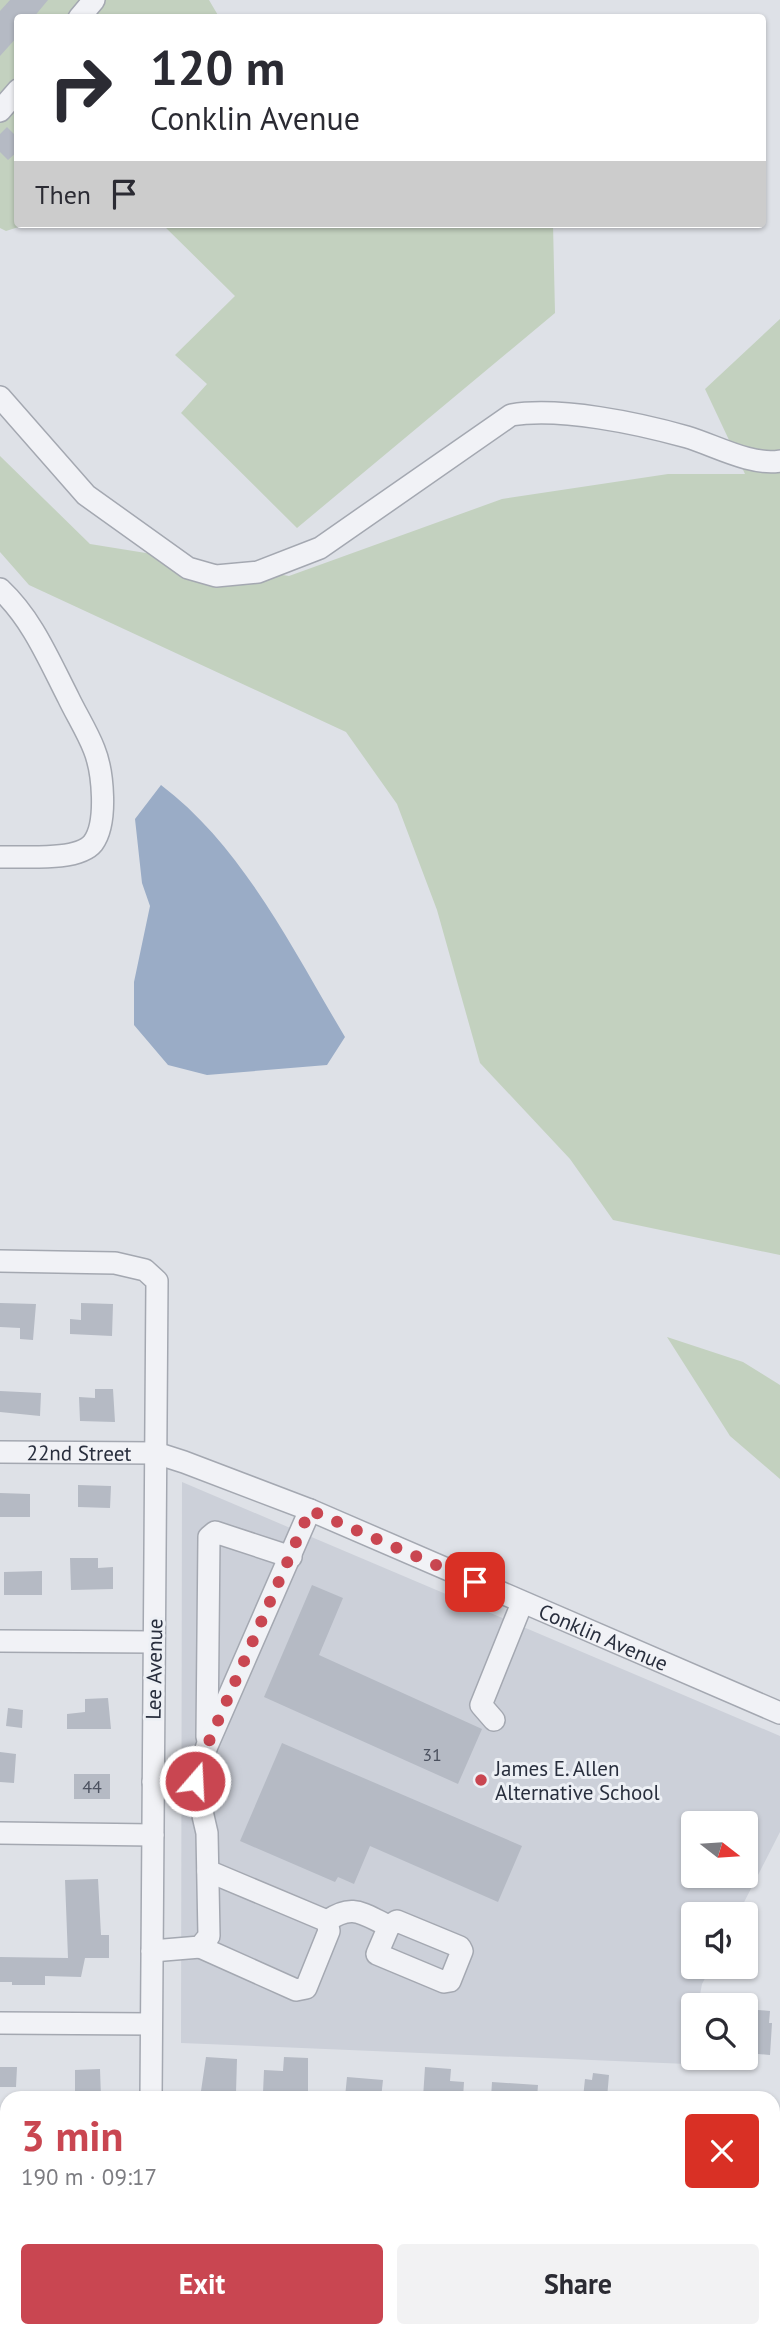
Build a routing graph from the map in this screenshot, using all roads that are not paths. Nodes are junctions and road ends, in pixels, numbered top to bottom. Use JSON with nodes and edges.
{"nodes":[{"id":1,"x":94,"y":0,"type":"edge"},
{"id":2,"x":82,"y":14,"type":"edge"},
{"id":3,"x":14,"y":95,"type":"edge"},
{"id":4,"x":0,"y":111,"type":"edge"},
{"id":5,"x":0,"y":397,"type":"edge"},
{"id":6,"x":780,"y":461,"type":"edge"},
{"id":7,"x":0,"y":589,"type":"edge"},
{"id":8,"x":0,"y":857,"type":"edge"},
{"id":9,"x":0,"y":1261,"type":"edge"},
{"id":10,"x":0,"y":1452,"type":"edge"},
{"id":11,"x":156,"y":1454,"type":"junction"},
{"id":12,"x":310,"y":1510,"type":"junction"},
{"id":13,"x":291,"y":1557,"type":"junction"},
{"id":14,"x":522,"y":1603,"type":"junction"},
{"id":15,"x":0,"y":1641,"type":"edge"},
{"id":16,"x":154,"y":1642,"type":"junction"},
{"id":17,"x":780,"y":1713,"type":"edge"},
{"id":18,"x":494,"y":1720,"type":"dead end"},
{"id":19,"x":207,"y":1746,"type":"junction"},
{"id":20,"x":195,"y":1781,"type":"junction"},
{"id":21,"x":153,"y":1782,"type":"junction"},
{"id":22,"x":0,"y":1833,"type":"edge"},
{"id":23,"x":152,"y":1835,"type":"junction"},
{"id":24,"x":208,"y":1871,"type":"junction"},
{"id":25,"x":327,"y":1921,"type":"junction"},
{"id":26,"x":389,"y":1926,"type":"dead end"},
{"id":27,"x":200,"y":1947,"type":"junction"},
{"id":28,"x":152,"y":1951,"type":"junction"},
{"id":29,"x":0,"y":2023,"type":"edge"},
{"id":30,"x":151,"y":2024,"type":"junction"},
{"id":31,"x":151,"y":2091,"type":"edge"}],
"edges":[{"from":1,"to":2,"type":"street"},
{"from":3,"to":4,"type":"street"},
{"from":5,"to":6,"type":"street"},
{"from":7,"to":8,"type":"street"},
{"from":9,"to":11,"type":"street","name":"Lee Avenue"},
{"from":10,"to":11,"type":"street","name":"22nd Street"},
{"from":11,"to":12,"type":"street","name":"Conklin Avenue"},
{"from":11,"to":16,"type":"street","name":"Lee Avenue"},
{"from":12,"to":13,"type":"street"},
{"from":12,"to":14,"type":"street","name":"Conklin Avenue"},
{"from":13,"to":19,"type":"street"},
{"from":13,"to":19,"type":"street"},
{"from":14,"to":17,"type":"street","name":"Conklin Avenue"},
{"from":14,"to":18,"type":"street"},
{"from":15,"to":16,"type":"street"},
{"from":16,"to":21,"type":"street","name":"Lee Avenue"},
{"from":19,"to":20,"type":"street"},
{"from":20,"to":21,"type":"street"},
{"from":20,"to":24,"type":"street"},
{"from":21,"to":23,"type":"street","name":"Lee Avenue"},
{"from":22,"to":23,"type":"street"},
{"from":23,"to":28,"type":"street","name":"Lee Avenue"},
{"from":24,"to":25,"type":"street"},
{"from":24,"to":27,"type":"street"},
{"from":25,"to":26,"type":"street"},
{"from":25,"to":27,"type":"street"},
{"from":27,"to":28,"type":"street"},
{"from":28,"to":30,"type":"street","name":"Lee Avenue"},
{"from":29,"to":30,"type":"street"},
{"from":30,"to":31,"type":"street","name":"Lee Avenue"}]}
